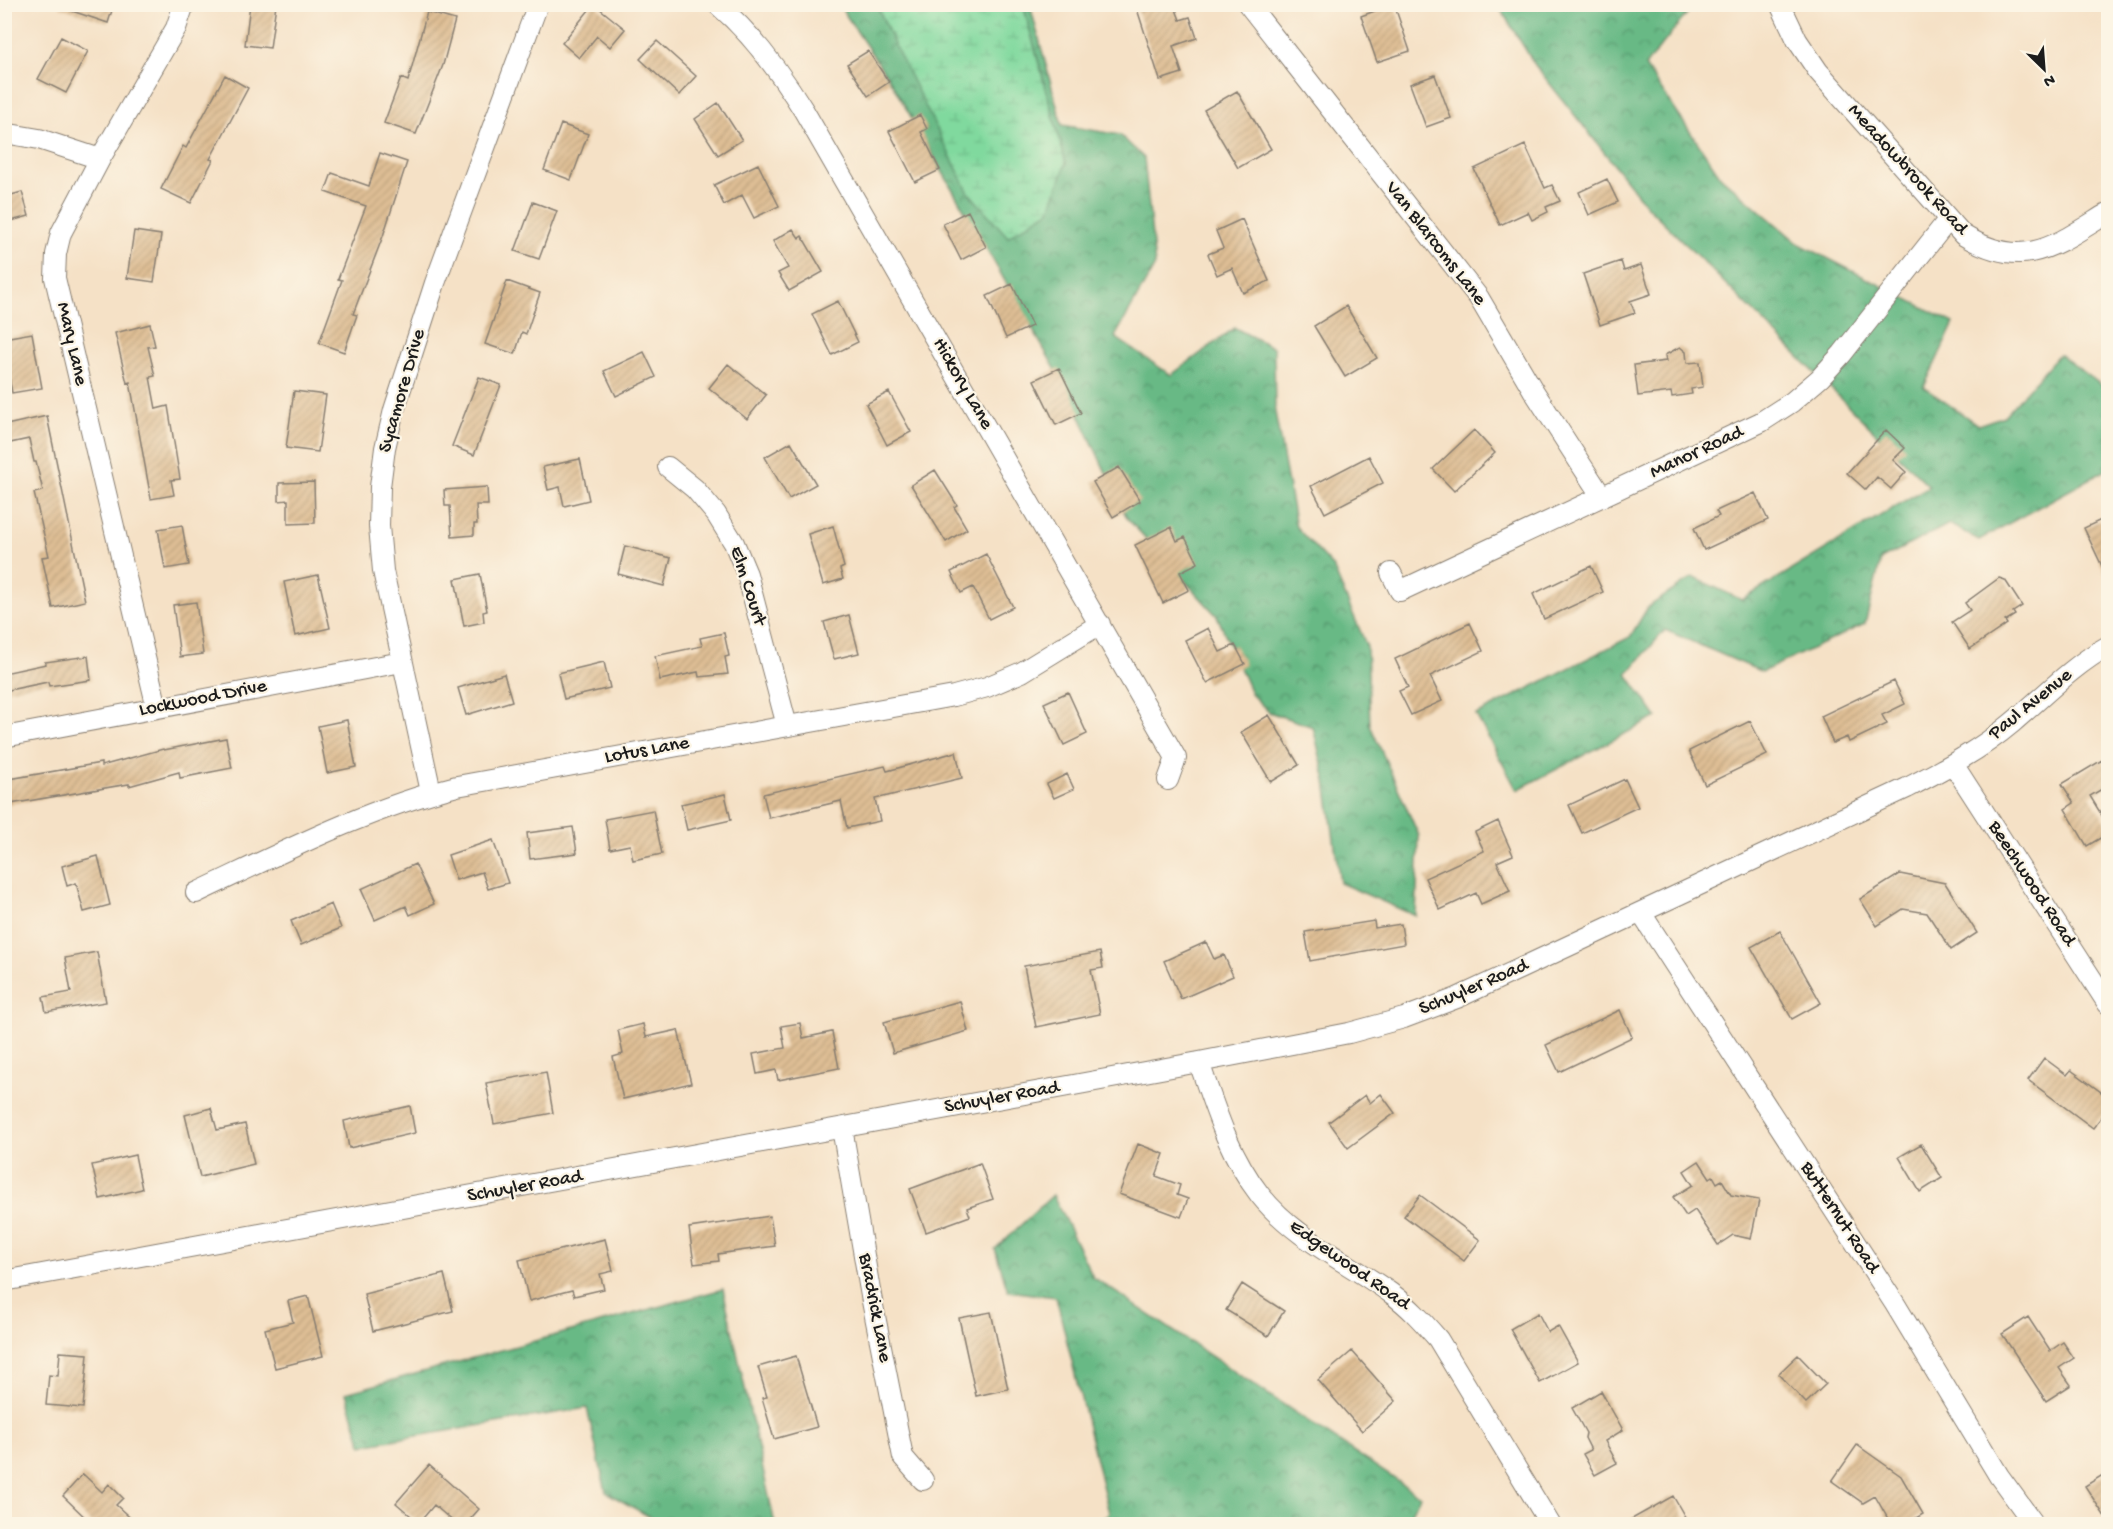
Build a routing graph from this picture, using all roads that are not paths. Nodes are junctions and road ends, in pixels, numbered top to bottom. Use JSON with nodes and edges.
{"nodes":[{"id":1,"x":184,"y":4,"type":"edge"},
{"id":2,"x":538,"y":4,"type":"edge"},
{"id":3,"x":717,"y":4,"type":"edge"},
{"id":4,"x":1248,"y":4,"type":"edge"},
{"id":5,"x":1780,"y":4,"type":"edge"},
{"id":6,"x":4,"y":133,"type":"edge"},
{"id":7,"x":100,"y":159,"type":"junction"},
{"id":8,"x":2109,"y":213,"type":"edge"},
{"id":9,"x":1948,"y":220,"type":"junction"},
{"id":10,"x":668,"y":467,"type":"dead end"},
{"id":11,"x":1602,"y":497,"type":"junction"},
{"id":12,"x":1391,"y":573,"type":"dead end"},
{"id":13,"x":1100,"y":624,"type":"junction"},
{"id":14,"x":2109,"y":646,"type":"edge"},
{"id":15,"x":402,"y":662,"type":"junction"},
{"id":16,"x":157,"y":708,"type":"junction"},
{"id":17,"x":787,"y":726,"type":"junction"},
{"id":18,"x":4,"y":737,"type":"edge"},
{"id":19,"x":1953,"y":764,"type":"junction"},
{"id":20,"x":1168,"y":780,"type":"dead end"},
{"id":21,"x":431,"y":792,"type":"junction"},
{"id":22,"x":196,"y":893,"type":"dead end"},
{"id":23,"x":1641,"y":913,"type":"junction"},
{"id":24,"x":2109,"y":1004,"type":"edge"},
{"id":25,"x":1199,"y":1062,"type":"junction"},
{"id":26,"x":842,"y":1128,"type":"junction"},
{"id":27,"x":4,"y":1281,"type":"edge"},
{"id":28,"x":923,"y":1480,"type":"dead end"},
{"id":29,"x":1550,"y":1524,"type":"edge"},
{"id":30,"x":2034,"y":1524,"type":"edge"}],
"edges":[{"from":1,"to":7,"type":"street","name":"Mary Lane"},
{"from":2,"to":15,"type":"street","name":"Sycamore Drive"},
{"from":3,"to":13,"type":"street","name":"Hickory Lane"},
{"from":4,"to":11,"type":"street","name":"Van Blarcoms Lane"},
{"from":5,"to":9,"type":"street","name":"Meadowbrook Road"},
{"from":6,"to":7,"type":"street"},
{"from":7,"to":16,"type":"street","name":"Mary Lane"},
{"from":8,"to":9,"type":"street","name":"Meadowbrook Road"},
{"from":9,"to":11,"type":"street","name":"Manor Road"},
{"from":10,"to":17,"type":"street","name":"Elm Court"},
{"from":11,"to":12,"type":"street","name":"Manor Road"},
{"from":13,"to":17,"type":"street","name":"Lotus Lane"},
{"from":13,"to":20,"type":"street","name":"Hickory Lane"},
{"from":14,"to":19,"type":"street","name":"Paul Avenue"},
{"from":15,"to":16,"type":"street","name":"Lockwood Drive"},
{"from":15,"to":21,"type":"street","name":"Sycamore Drive"},
{"from":16,"to":18,"type":"street","name":"Lockwood Drive"},
{"from":17,"to":21,"type":"street","name":"Lotus Lane"},
{"from":19,"to":23,"type":"street","name":"Schuyler Road"},
{"from":19,"to":24,"type":"street","name":"Beechwood Road"},
{"from":21,"to":22,"type":"street","name":"Lotus Lane"},
{"from":23,"to":25,"type":"street","name":"Schuyler Road"},
{"from":23,"to":30,"type":"street","name":"Butternut Road"},
{"from":25,"to":26,"type":"street","name":"Schuyler Road"},
{"from":25,"to":29,"type":"street","name":"Edgewood Road"},
{"from":26,"to":27,"type":"street","name":"Schuyler Road"},
{"from":26,"to":28,"type":"street","name":"Bradrick Lane"}]}
